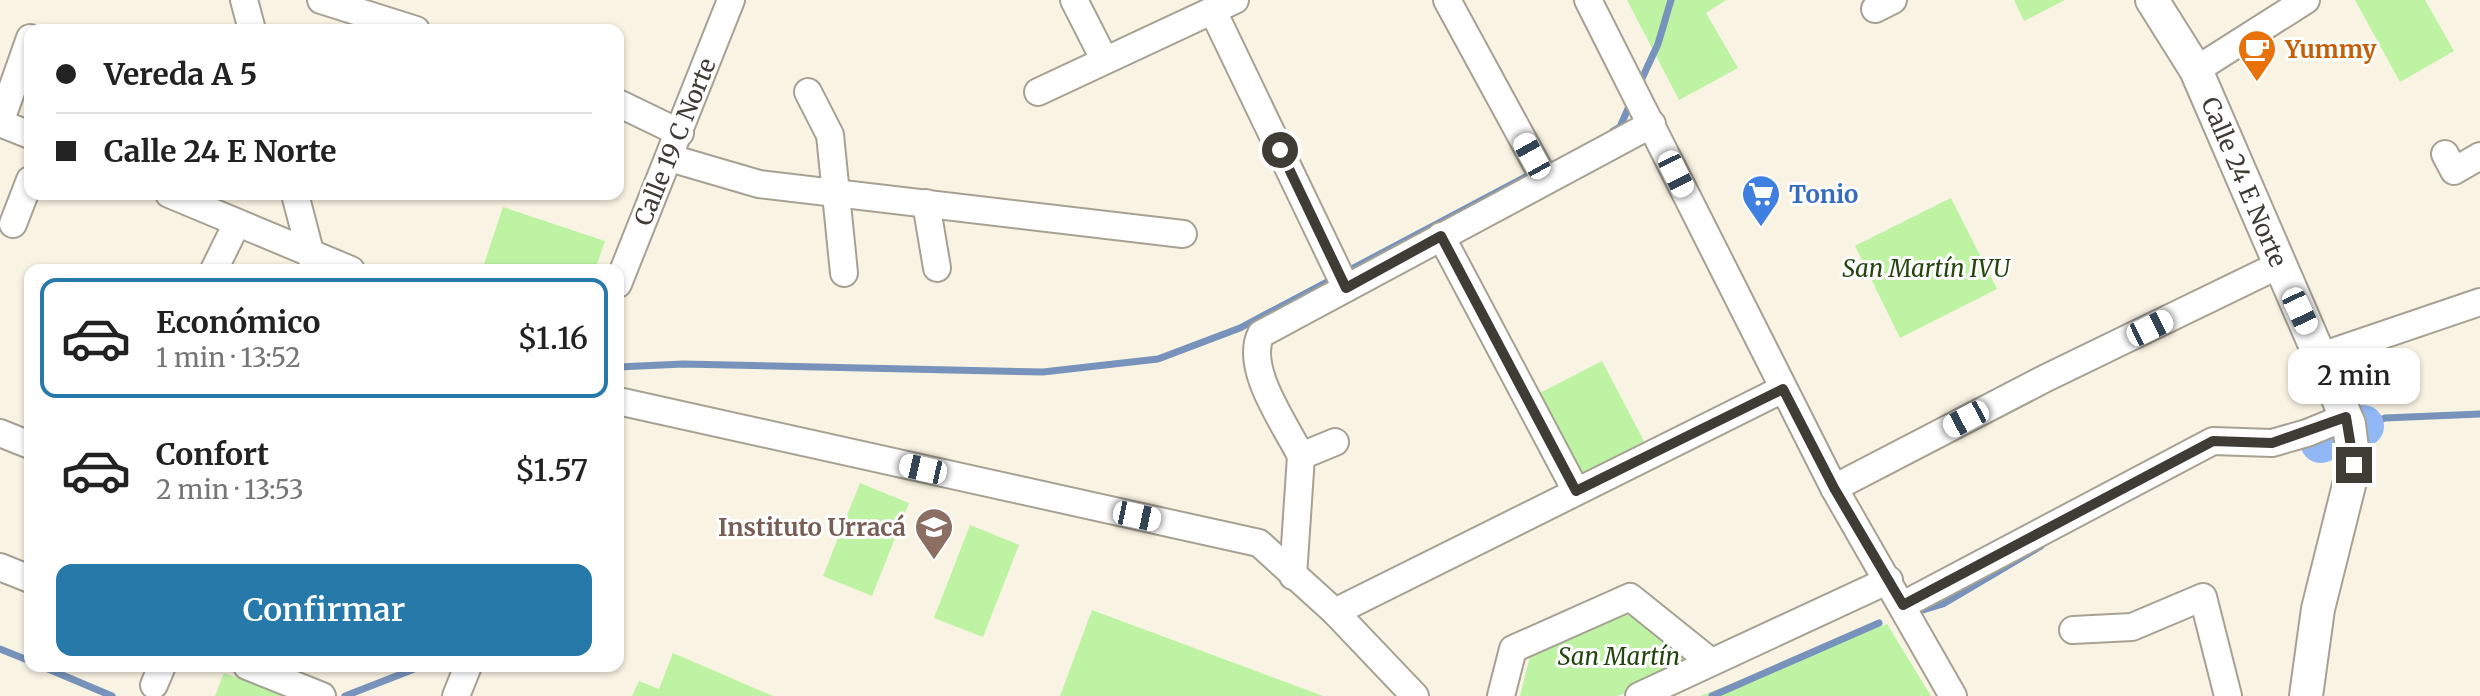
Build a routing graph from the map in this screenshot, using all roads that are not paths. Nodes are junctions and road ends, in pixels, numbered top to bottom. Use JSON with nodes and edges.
{"nodes":[{"id":1,"x":244,"y":0,"type":"edge"},
{"id":2,"x":321,"y":0,"type":"edge"},
{"id":3,"x":731,"y":0,"type":"edge"},
{"id":4,"x":1074,"y":0,"type":"edge"},
{"id":5,"x":1447,"y":0,"type":"edge"},
{"id":6,"x":1588,"y":0,"type":"edge"},
{"id":7,"x":2152,"y":0,"type":"edge"},
{"id":8,"x":2306,"y":0,"type":"edge"},
{"id":9,"x":1227,"y":3,"type":"edge"},
{"id":10,"x":250,"y":24,"type":"edge"},
{"id":11,"x":397,"y":24,"type":"edge"},
{"id":12,"x":24,"y":55,"type":"edge"},
{"id":13,"x":1104,"y":59,"type":"junction"},
{"id":14,"x":2196,"y":70,"type":"junction"},
{"id":15,"x":808,"y":92,"type":"dead end"},
{"id":16,"x":1038,"y":92,"type":"dead end"},
{"id":17,"x":624,"y":106,"type":"edge"},
{"id":18,"x":1648,"y":116,"type":"junction"},
{"id":19,"x":0,"y":123,"type":"edge"},
{"id":20,"x":24,"y":133,"type":"edge"},
{"id":21,"x":680,"y":133,"type":"junction"},
{"id":22,"x":2445,"y":154,"type":"dead end"},
{"id":23,"x":2480,"y":156,"type":"edge"},
{"id":24,"x":670,"y":158,"type":"junction"},
{"id":25,"x":1541,"y":172,"type":"junction"},
{"id":26,"x":833,"y":192,"type":"junction"},
{"id":27,"x":24,"y":196,"type":"edge"},
{"id":28,"x":183,"y":200,"type":"edge"},
{"id":29,"x":297,"y":200,"type":"edge"},
{"id":30,"x":926,"y":203,"type":"junction"},
{"id":31,"x":237,"y":223,"type":"junction"},
{"id":32,"x":13,"y":224,"type":"dead end"},
{"id":33,"x":1183,"y":234,"type":"dead end"},
{"id":34,"x":1441,"y":236,"type":"junction"},
{"id":35,"x":313,"y":262,"type":"edge"},
{"id":36,"x":217,"y":264,"type":"edge"},
{"id":37,"x":2279,"y":265,"type":"junction"},
{"id":38,"x":937,"y":268,"type":"dead end"},
{"id":39,"x":624,"y":269,"type":"edge"},
{"id":40,"x":844,"y":273,"type":"dead end"},
{"id":41,"x":1346,"y":287,"type":"junction"},
{"id":42,"x":2480,"y":302,"type":"edge"},
{"id":43,"x":2321,"y":356,"type":"junction"},
{"id":44,"x":1783,"y":389,"type":"junction"},
{"id":45,"x":624,"y":402,"type":"edge"},
{"id":46,"x":2347,"y":421,"type":"junction"},
{"id":47,"x":0,"y":433,"type":"edge"},
{"id":48,"x":1335,"y":442,"type":"dead end"},
{"id":49,"x":24,"y":443,"type":"edge"},
{"id":50,"x":1301,"y":456,"type":"junction"},
{"id":51,"x":1834,"y":488,"type":"junction"},
{"id":52,"x":1576,"y":491,"type":"junction"},
{"id":53,"x":0,"y":567,"type":"edge"},
{"id":54,"x":1293,"y":576,"type":"junction"},
{"id":55,"x":24,"y":577,"type":"edge"},
{"id":56,"x":1889,"y":580,"type":"junction"},
{"id":57,"x":1903,"y":605,"type":"junction"},
{"id":58,"x":1335,"y":612,"type":"junction"},
{"id":59,"x":2073,"y":630,"type":"dead end"},
{"id":60,"x":1711,"y":662,"type":"junction"},
{"id":61,"x":262,"y":672,"type":"edge"},
{"id":62,"x":466,"y":672,"type":"edge"},
{"id":63,"x":322,"y":696,"type":"edge"},
{"id":64,"x":456,"y":696,"type":"edge"},
{"id":65,"x":1415,"y":696,"type":"edge"},
{"id":66,"x":1501,"y":696,"type":"edge"},
{"id":67,"x":1639,"y":696,"type":"edge"},
{"id":68,"x":1953,"y":696,"type":"edge"},
{"id":69,"x":2228,"y":696,"type":"edge"},
{"id":70,"x":2306,"y":696,"type":"edge"}],
"edges":[{"from":1,"to":10,"type":"street"},
{"from":2,"to":11,"type":"street"},
{"from":3,"to":21,"type":"street","name":"Calle 19 C Norte"},
{"from":4,"to":13,"type":"street"},
{"from":5,"to":25,"type":"street"},
{"from":6,"to":18,"type":"street"},
{"from":7,"to":14,"type":"main road","name":"Calle 24 E Norte"},
{"from":8,"to":14,"type":"street"},
{"from":9,"to":13,"type":"street"},
{"from":9,"to":41,"type":"street"},
{"from":12,"to":19,"type":"street"},
{"from":13,"to":16,"type":"street"},
{"from":14,"to":37,"type":"main road","name":"Calle 24 E Norte"},
{"from":15,"to":26,"type":"street"},
{"from":17,"to":21,"type":"street"},
{"from":18,"to":25,"type":"street"},
{"from":18,"to":44,"type":"street"},
{"from":19,"to":20,"type":"street"},
{"from":21,"to":24,"type":"street","name":"Calle 19 C Norte"},
{"from":22,"to":23,"type":"street"},
{"from":24,"to":26,"type":"street"},
{"from":24,"to":39,"type":"street","name":"Calle 19 C Norte"},
{"from":25,"to":34,"type":"street"},
{"from":26,"to":30,"type":"street"},
{"from":26,"to":40,"type":"street"},
{"from":27,"to":32,"type":"street"},
{"from":28,"to":31,"type":"street"},
{"from":29,"to":35,"type":"street"},
{"from":30,"to":33,"type":"street"},
{"from":30,"to":38,"type":"street"},
{"from":31,"to":35,"type":"street"},
{"from":31,"to":36,"type":"street"},
{"from":34,"to":41,"type":"street"},
{"from":34,"to":52,"type":"street"},
{"from":37,"to":43,"type":"main road","name":"Calle 24 E Norte"},
{"from":37,"to":51,"type":"street"},
{"from":41,"to":50,"type":"street"},
{"from":42,"to":43,"type":"street"},
{"from":43,"to":46,"type":"main road","name":"Calle 24 E Norte"},
{"from":44,"to":51,"type":"street"},
{"from":44,"to":52,"type":"street"},
{"from":45,"to":54,"type":"street"},
{"from":46,"to":57,"type":"street"},
{"from":46,"to":70,"type":"main road","name":"Calle 24 E Norte"},
{"from":47,"to":49,"type":"street"},
{"from":48,"to":50,"type":"street"},
{"from":50,"to":54,"type":"street"},
{"from":51,"to":56,"type":"street"},
{"from":52,"to":58,"type":"street"},
{"from":53,"to":55,"type":"street"},
{"from":54,"to":58,"type":"street"},
{"from":56,"to":57,"type":"street"},
{"from":56,"to":60,"type":"street"},
{"from":57,"to":68,"type":"street"},
{"from":58,"to":65,"type":"street"},
{"from":59,"to":69,"type":"street"},
{"from":60,"to":66,"type":"street"},
{"from":60,"to":67,"type":"street"},
{"from":61,"to":63,"type":"street"},
{"from":62,"to":64,"type":"street"}]}
